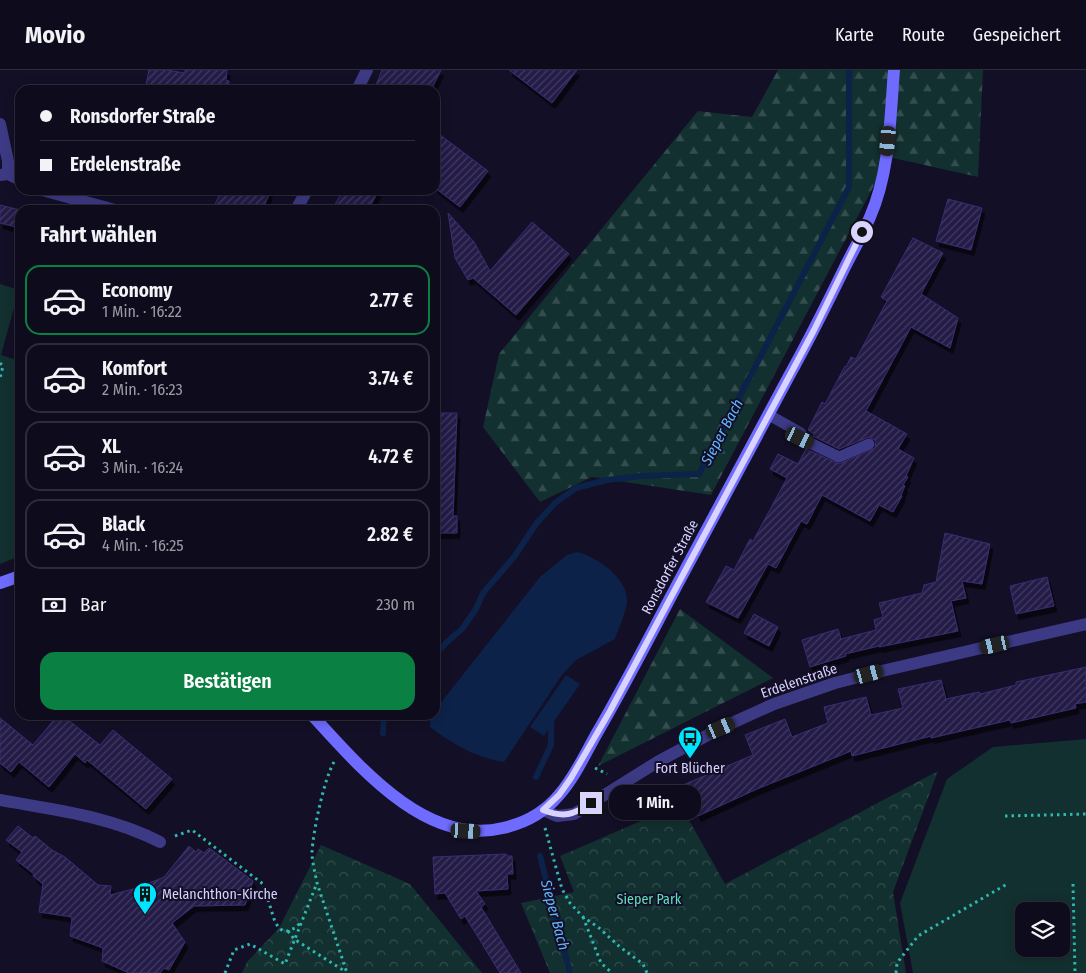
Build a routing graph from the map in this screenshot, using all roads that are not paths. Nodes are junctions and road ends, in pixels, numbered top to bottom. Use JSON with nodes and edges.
{"nodes":[{"id":1,"x":367,"y":70,"type":"edge"},
{"id":2,"x":894,"y":70,"type":"edge"},
{"id":3,"x":360,"y":85,"type":"edge"},
{"id":4,"x":0,"y":124,"type":"edge"},
{"id":5,"x":4,"y":174,"type":"edge"},
{"id":6,"x":60,"y":195,"type":"edge"},
{"id":7,"x":97,"y":205,"type":"edge"},
{"id":8,"x":769,"y":415,"type":"junction"},
{"id":9,"x":869,"y":444,"type":"dead end"},
{"id":10,"x":15,"y":578,"type":"edge"},
{"id":11,"x":0,"y":583,"type":"edge"},
{"id":12,"x":1086,"y":624,"type":"edge"},
{"id":13,"x":318,"y":720,"type":"edge"},
{"id":14,"x":0,"y":800,"type":"edge"},
{"id":15,"x":542,"y":811,"type":"junction"},
{"id":16,"x":160,"y":842,"type":"road end"}],
"edges":[{"from":1,"to":3,"type":"street"},
{"from":2,"to":8,"type":"main road","name":"Ronsdorfer Straße"},
{"from":4,"to":5,"type":"street"},
{"from":6,"to":7,"type":"street"},
{"from":8,"to":9,"type":"lane"},
{"from":8,"to":15,"type":"main road","name":"Ronsdorfer Straße"},
{"from":10,"to":11,"type":"main road"},
{"from":12,"to":15,"type":"street","name":"Erdelenstraße"},
{"from":13,"to":15,"type":"main road","name":"Ronsdorfer Straße"},
{"from":14,"to":16,"type":"street"}]}
